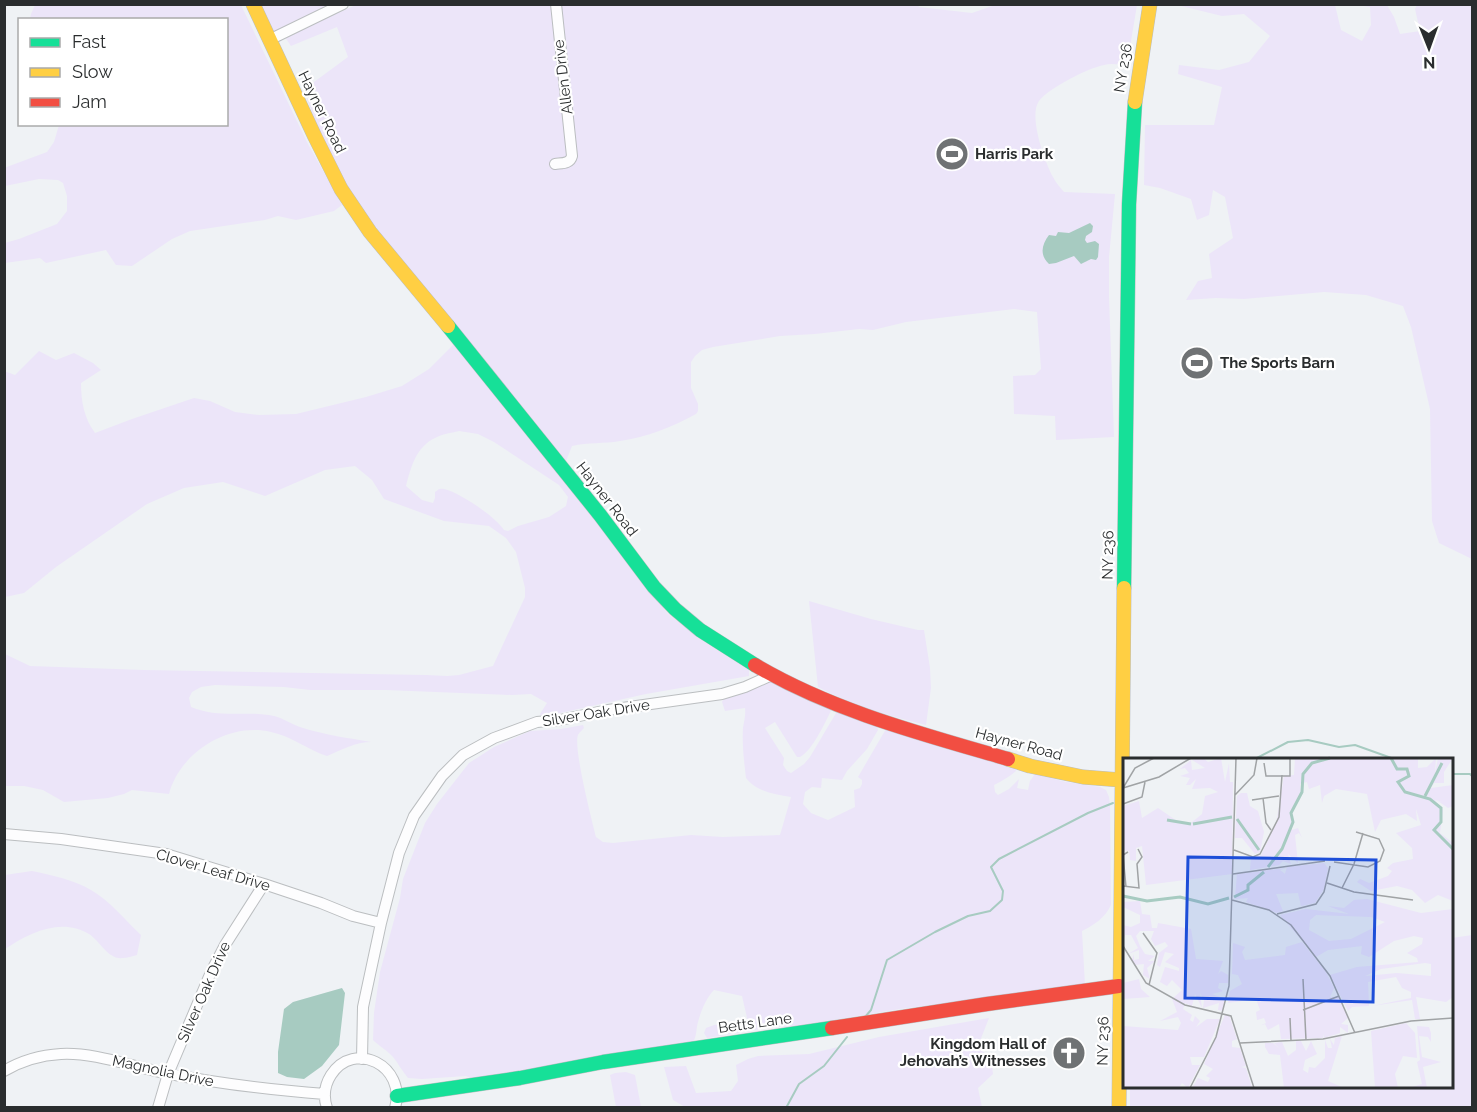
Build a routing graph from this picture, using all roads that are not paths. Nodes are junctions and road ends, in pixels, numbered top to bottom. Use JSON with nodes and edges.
{"nodes":[{"id":1,"x":253,"y":4,"type":"edge"},
{"id":2,"x":343,"y":4,"type":"edge"},
{"id":3,"x":556,"y":4,"type":"edge"},
{"id":4,"x":1150,"y":4,"type":"edge"},
{"id":5,"x":269,"y":40,"type":"junction"},
{"id":6,"x":555,"y":164,"type":"dead end"},
{"id":7,"x":772,"y":675,"type":"junction"},
{"id":8,"x":1121,"y":780,"type":"junction"},
{"id":9,"x":4,"y":834,"type":"edge"},
{"id":10,"x":264,"y":884,"type":"junction"},
{"id":11,"x":381,"y":923,"type":"junction"},
{"id":12,"x":1119,"y":986,"type":"junction"},
{"id":13,"x":362,"y":1059,"type":"junction"},
{"id":14,"x":4,"y":1071,"type":"edge"},
{"id":15,"x":168,"y":1074,"type":"junction"},
{"id":16,"x":325,"y":1094,"type":"junction"},
{"id":17,"x":396,"y":1102,"type":"edge"},
{"id":18,"x":158,"y":1107,"type":"edge"},
{"id":19,"x":327,"y":1107,"type":"edge"},
{"id":20,"x":1119,"y":1107,"type":"edge"}],
"edges":[{"from":1,"to":5,"type":"street","name":"Hayner Road"},
{"from":2,"to":5,"type":"street"},
{"from":3,"to":6,"type":"street","name":"Allen Drive"},
{"from":4,"to":8,"type":"street","name":"NY 236","number":"NY 236"},
{"from":5,"to":7,"type":"street","name":"Hayner Road"},
{"from":7,"to":8,"type":"street","name":"Hayner Road"},
{"from":7,"to":11,"type":"street","name":"Silver Oak Drive"},
{"from":8,"to":12,"type":"street","name":"NY 236","number":"NY 236"},
{"from":9,"to":10,"type":"street","name":"Clover Leaf Drive"},
{"from":10,"to":11,"type":"street","name":"Clover Leaf Drive"},
{"from":10,"to":15,"type":"street","name":"Silver Oak Drive"},
{"from":11,"to":13,"type":"street","name":"Silver Oak Drive"},
{"from":12,"to":17,"type":"street","name":"Betts Lane"},
{"from":12,"to":20,"type":"street","name":"NY 236","number":"NY 236"},
{"from":13,"to":16,"type":"street"},
{"from":13,"to":17,"type":"street","name":"Betts Lane"},
{"from":14,"to":15,"type":"street","name":"Magnolia Drive"},
{"from":15,"to":16,"type":"street","name":"Magnolia Drive"},
{"from":15,"to":18,"type":"street","name":"Silver Oak Drive"},
{"from":16,"to":19,"type":"street"}]}
